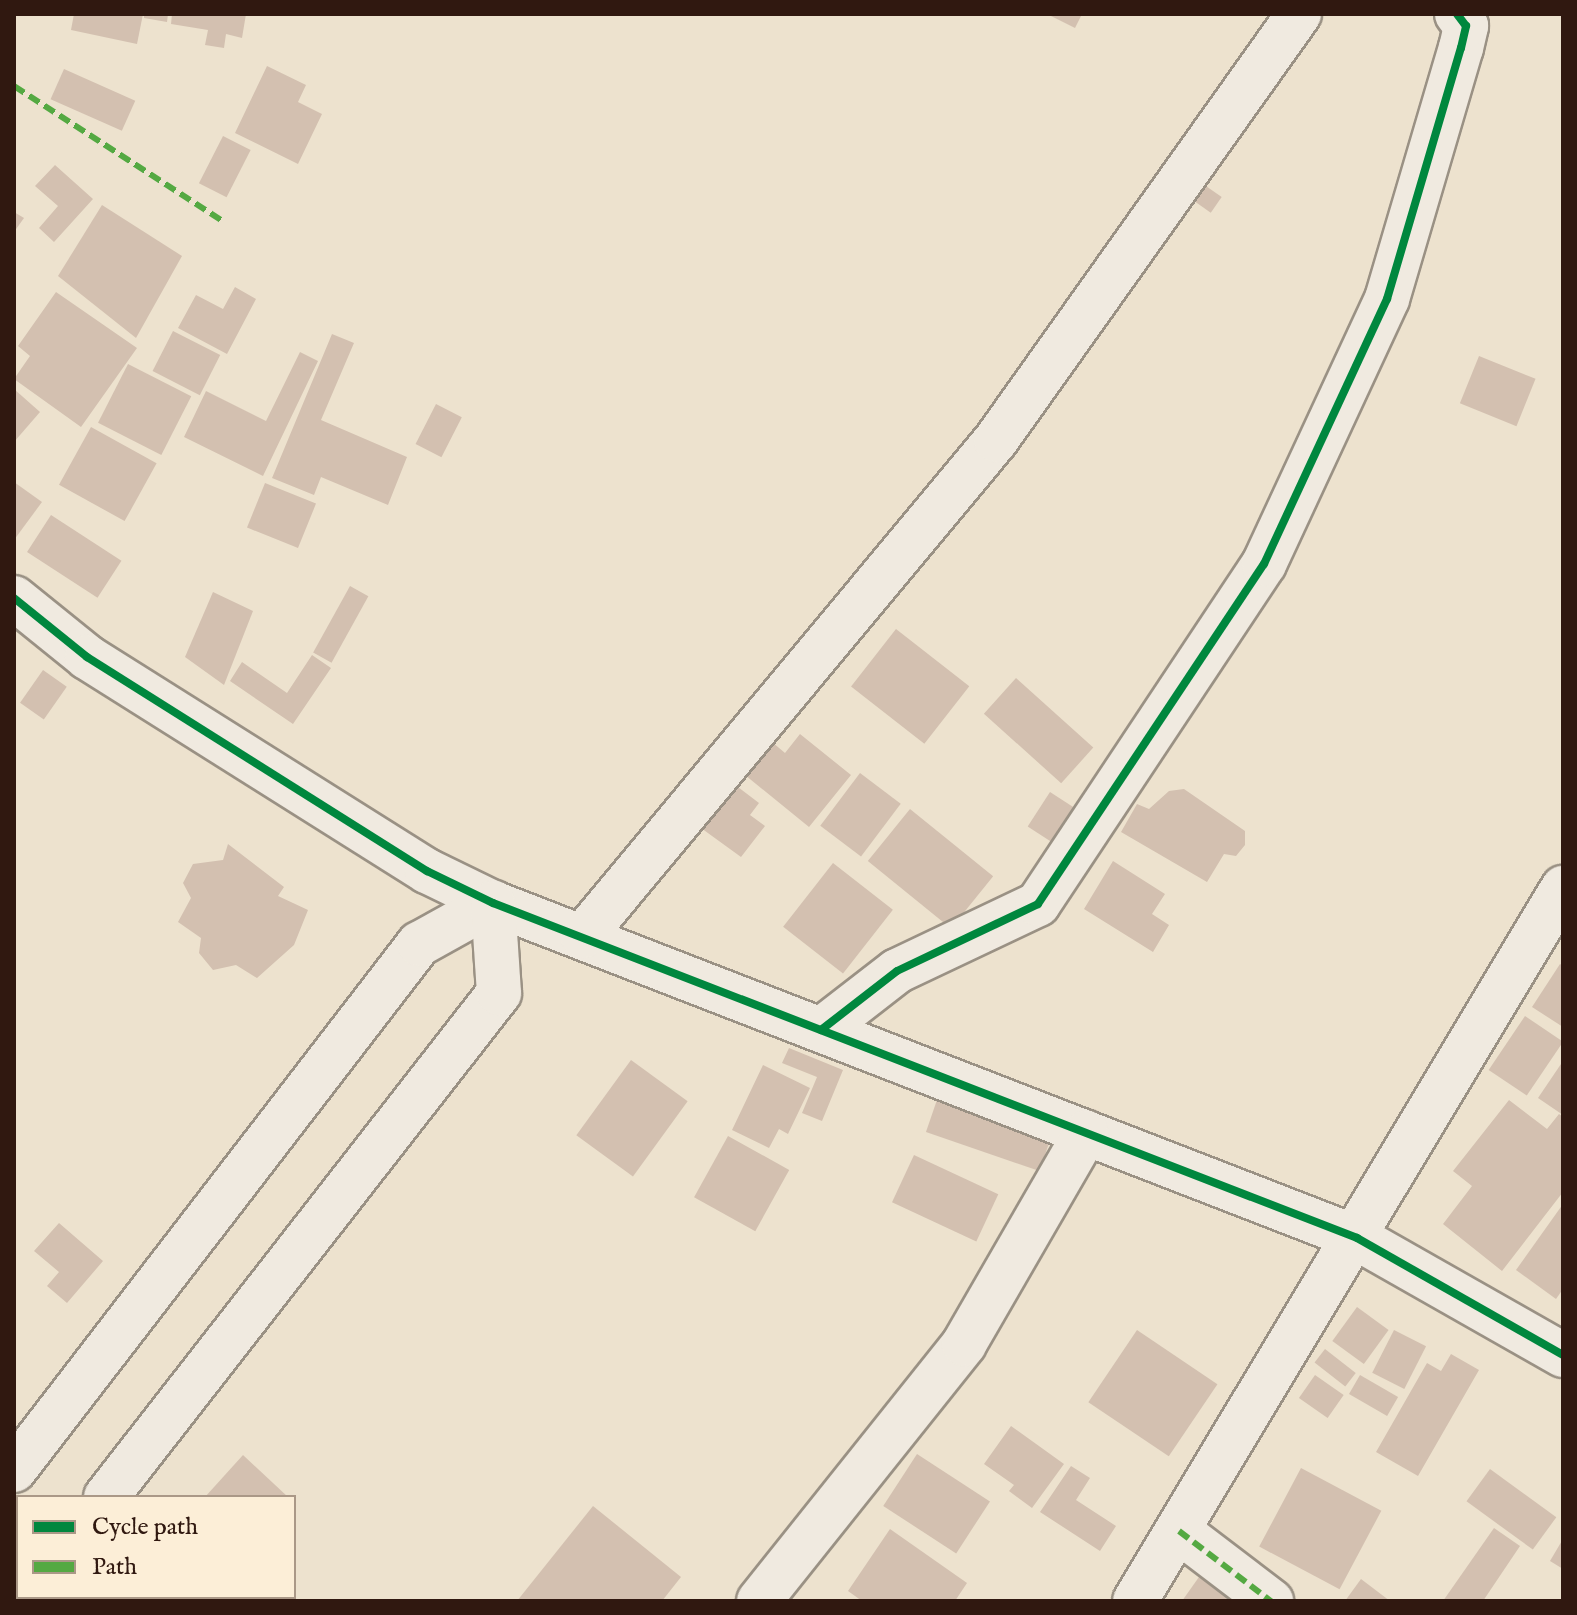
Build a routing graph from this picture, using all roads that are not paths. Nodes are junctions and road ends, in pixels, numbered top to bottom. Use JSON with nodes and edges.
{"nodes":[{"id":1,"x":1457,"y":14,"type":"edge"},
{"id":2,"x":1296,"y":15,"type":"edge"},
{"id":3,"x":14,"y":598,"type":"edge"},
{"id":4,"x":1563,"y":888,"type":"edge"},
{"id":5,"x":493,"y":903,"type":"junction"},
{"id":6,"x":583,"y":936,"type":"junction"},
{"id":7,"x":821,"y":1030,"type":"junction"},
{"id":8,"x":1086,"y":1133,"type":"junction"},
{"id":9,"x":1357,"y":1238,"type":"junction"},
{"id":10,"x":1563,"y":1355,"type":"edge"},
{"id":11,"x":14,"y":1470,"type":"edge"},
{"id":12,"x":108,"y":1495,"type":"edge"},
{"id":13,"x":1179,"y":1531,"type":"junction"},
{"id":14,"x":759,"y":1601,"type":"edge"},
{"id":15,"x":1135,"y":1601,"type":"edge"},
{"id":16,"x":1271,"y":1601,"type":"edge"}],
"edges":[{"from":1,"to":7,"type":"street"},
{"from":2,"to":6,"type":"street"},
{"from":3,"to":5,"type":"street"},
{"from":4,"to":9,"type":"street"},
{"from":5,"to":6,"type":"street"},
{"from":5,"to":11,"type":"street"},
{"from":5,"to":12,"type":"street"},
{"from":6,"to":7,"type":"street"},
{"from":7,"to":8,"type":"street"},
{"from":8,"to":9,"type":"street"},
{"from":8,"to":14,"type":"street"},
{"from":9,"to":10,"type":"street"},
{"from":9,"to":13,"type":"street"},
{"from":13,"to":15,"type":"street"},
{"from":13,"to":16,"type":"street"}]}
